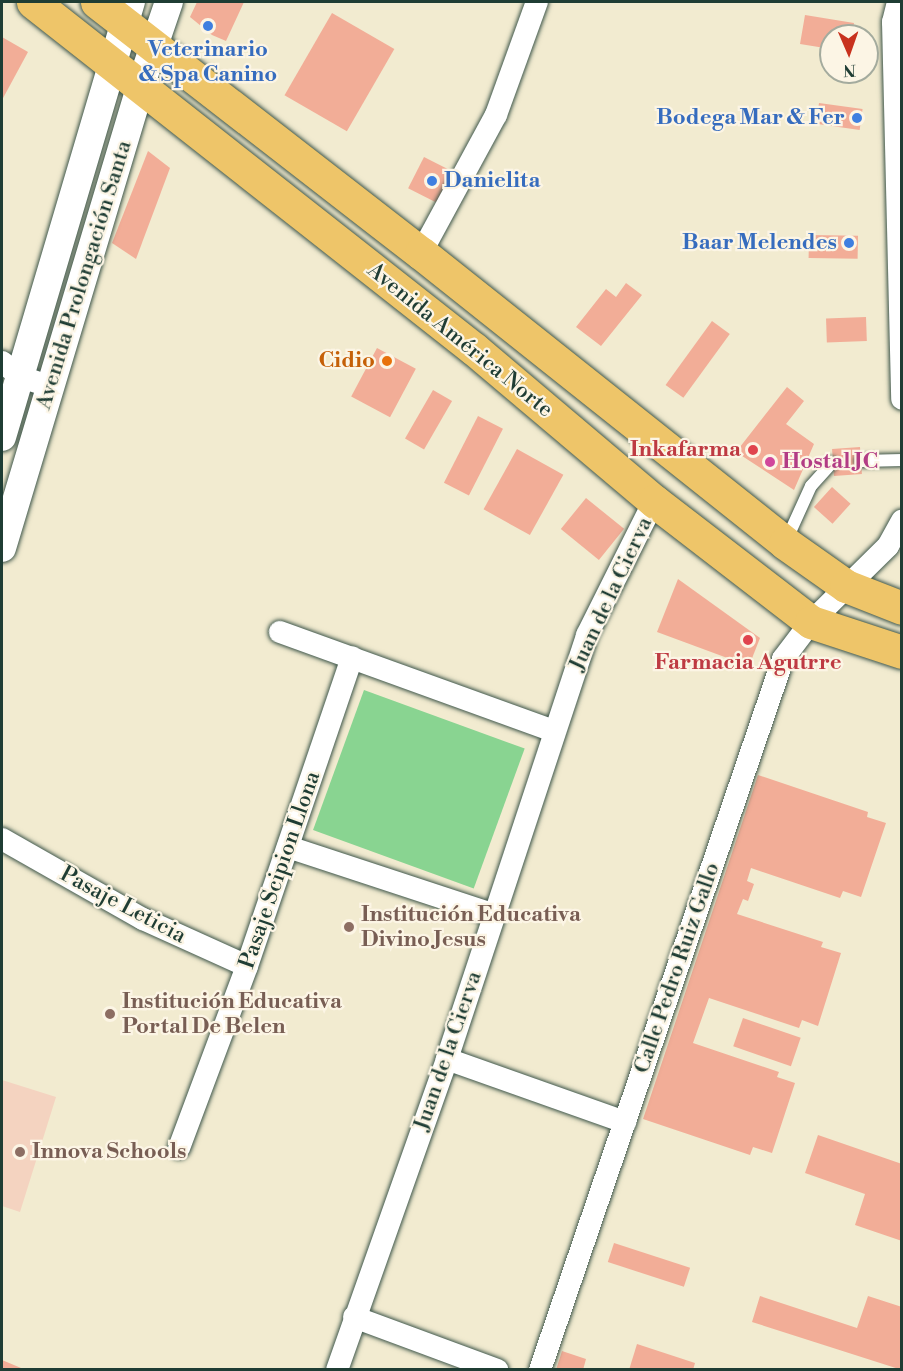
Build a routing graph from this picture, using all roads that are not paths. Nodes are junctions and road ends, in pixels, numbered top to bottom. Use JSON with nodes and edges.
{"nodes":[{"id":1,"x":33,"y":2,"type":"edge"},
{"id":2,"x":97,"y":2,"type":"edge"},
{"id":3,"x":169,"y":2,"type":"edge"},
{"id":4,"x":537,"y":2,"type":"edge"},
{"id":5,"x":898,"y":2,"type":"edge"},
{"id":6,"x":128,"y":12,"type":"edge"},
{"id":7,"x":154,"y":46,"type":"junction"},
{"id":8,"x":113,"y":65,"type":"junction"},
{"id":9,"x":141,"y":87,"type":"junction"},
{"id":10,"x":421,"y":253,"type":"junction"},
{"id":11,"x":500,"y":317,"type":"junction"},
{"id":12,"x":474,"y":349,"type":"junction"},
{"id":13,"x":901,"y":366,"type":"edge"},
{"id":14,"x":11,"y":369,"type":"edge"},
{"id":15,"x":51,"y":387,"type":"junction"},
{"id":16,"x":902,"y":399,"type":"edge"},
{"id":17,"x":2,"y":437,"type":"edge"},
{"id":18,"x":2,"y":445,"type":"edge"},
{"id":19,"x":31,"y":454,"type":"junction"},
{"id":20,"x":902,"y":460,"type":"edge"},
{"id":21,"x":861,"y":461,"type":"dead end"},
{"id":22,"x":832,"y":463,"type":"dead end"},
{"id":23,"x":654,"y":501,"type":"junction"},
{"id":24,"x":902,"y":521,"type":"edge"},
{"id":25,"x":785,"y":543,"type":"junction"},
{"id":26,"x":2,"y":548,"type":"edge"},
{"id":27,"x":846,"y":586,"type":"junction"},
{"id":28,"x":902,"y":608,"type":"edge"},
{"id":29,"x":811,"y":621,"type":"junction"},
{"id":30,"x":280,"y":632,"type":"dead end"},
{"id":31,"x":902,"y":652,"type":"edge"},
{"id":32,"x":352,"y":657,"type":"junction"},
{"id":33,"x":553,"y":731,"type":"junction"},
{"id":34,"x":2,"y":839,"type":"edge"},
{"id":35,"x":288,"y":847,"type":"junction"},
{"id":36,"x":495,"y":915,"type":"junction"},
{"id":37,"x":248,"y":966,"type":"junction"},
{"id":38,"x":447,"y":1059,"type":"junction"},
{"id":39,"x":625,"y":1122,"type":"junction"},
{"id":40,"x":179,"y":1148,"type":"dead end"},
{"id":41,"x":354,"y":1317,"type":"junction"},
{"id":42,"x":337,"y":1370,"type":"edge"},
{"id":43,"x":497,"y":1370,"type":"edge"},
{"id":44,"x":540,"y":1370,"type":"edge"}],
"edges":[{"from":1,"to":8,"type":"main road","name":"Avenida América Norte"},
{"from":2,"to":6,"type":"main road","name":"Avenida América Norte"},
{"from":3,"to":7,"type":"street","name":"Avenida Prolongación Santa"},
{"from":4,"to":10,"type":"street"},
{"from":5,"to":13,"type":"street"},
{"from":6,"to":7,"type":"main road","name":"Avenida América Norte"},
{"from":6,"to":8,"type":"street","name":"Avenida Prolongación Santa"},
{"from":7,"to":9,"type":"street","name":"Avenida Prolongación Santa"},
{"from":7,"to":10,"type":"main road","name":"Avenida América Norte"},
{"from":8,"to":9,"type":"main road","name":"Avenida América Norte"},
{"from":8,"to":14,"type":"street","name":"Avenida Prolongación Santa"},
{"from":9,"to":12,"type":"main road","name":"Avenida América Norte"},
{"from":9,"to":15,"type":"street","name":"Avenida Prolongación Santa"},
{"from":10,"to":11,"type":"main road","name":"Avenida América Norte"},
{"from":11,"to":12,"type":"main road"},
{"from":11,"to":25,"type":"main road","name":"Avenida América Norte"},
{"from":12,"to":23,"type":"main road","name":"Avenida América Norte"},
{"from":13,"to":16,"type":"street"},
{"from":14,"to":15,"type":"street"},
{"from":14,"to":17,"type":"street","name":"Avenida Prolongación Santa"},
{"from":15,"to":19,"type":"street","name":"Avenida Prolongación Santa"},
{"from":18,"to":19,"type":"street"},
{"from":19,"to":26,"type":"street","name":"Avenida Prolongación Santa"},
{"from":20,"to":21,"type":"lane"},
{"from":22,"to":25,"type":"lane"},
{"from":23,"to":29,"type":"main road","name":"Avenida América Norte"},
{"from":23,"to":33,"type":"street","name":"Juan de la Cierva"},
{"from":24,"to":27,"type":"street","name":"Calle Pedro Ruiz Gallo"},
{"from":25,"to":27,"type":"main road","name":"Avenida América Norte"},
{"from":27,"to":28,"type":"main road","name":"Avenida América Norte"},
{"from":27,"to":29,"type":"street","name":"Calle Pedro Ruiz Gallo"},
{"from":29,"to":31,"type":"main road","name":"Avenida América Norte"},
{"from":29,"to":39,"type":"street","name":"Calle Pedro Ruiz Gallo"},
{"from":30,"to":32,"type":"street"},
{"from":32,"to":33,"type":"street"},
{"from":32,"to":35,"type":"street","name":"Pasaje Scipion Llona"},
{"from":33,"to":36,"type":"street","name":"Juan de la Cierva"},
{"from":34,"to":37,"type":"street","name":"Pasaje Leticia"},
{"from":35,"to":36,"type":"street"},
{"from":35,"to":37,"type":"street","name":"Pasaje Scipion Llona"},
{"from":36,"to":38,"type":"street","name":"Juan de la Cierva"},
{"from":37,"to":40,"type":"street","name":"Pasaje Scipion Llona"},
{"from":38,"to":39,"type":"street"},
{"from":38,"to":41,"type":"street","name":"Juan de la Cierva"},
{"from":39,"to":44,"type":"street","name":"Calle Pedro Ruiz Gallo"},
{"from":41,"to":42,"type":"street","name":"Juan de la Cierva"},
{"from":41,"to":43,"type":"street"}]}
